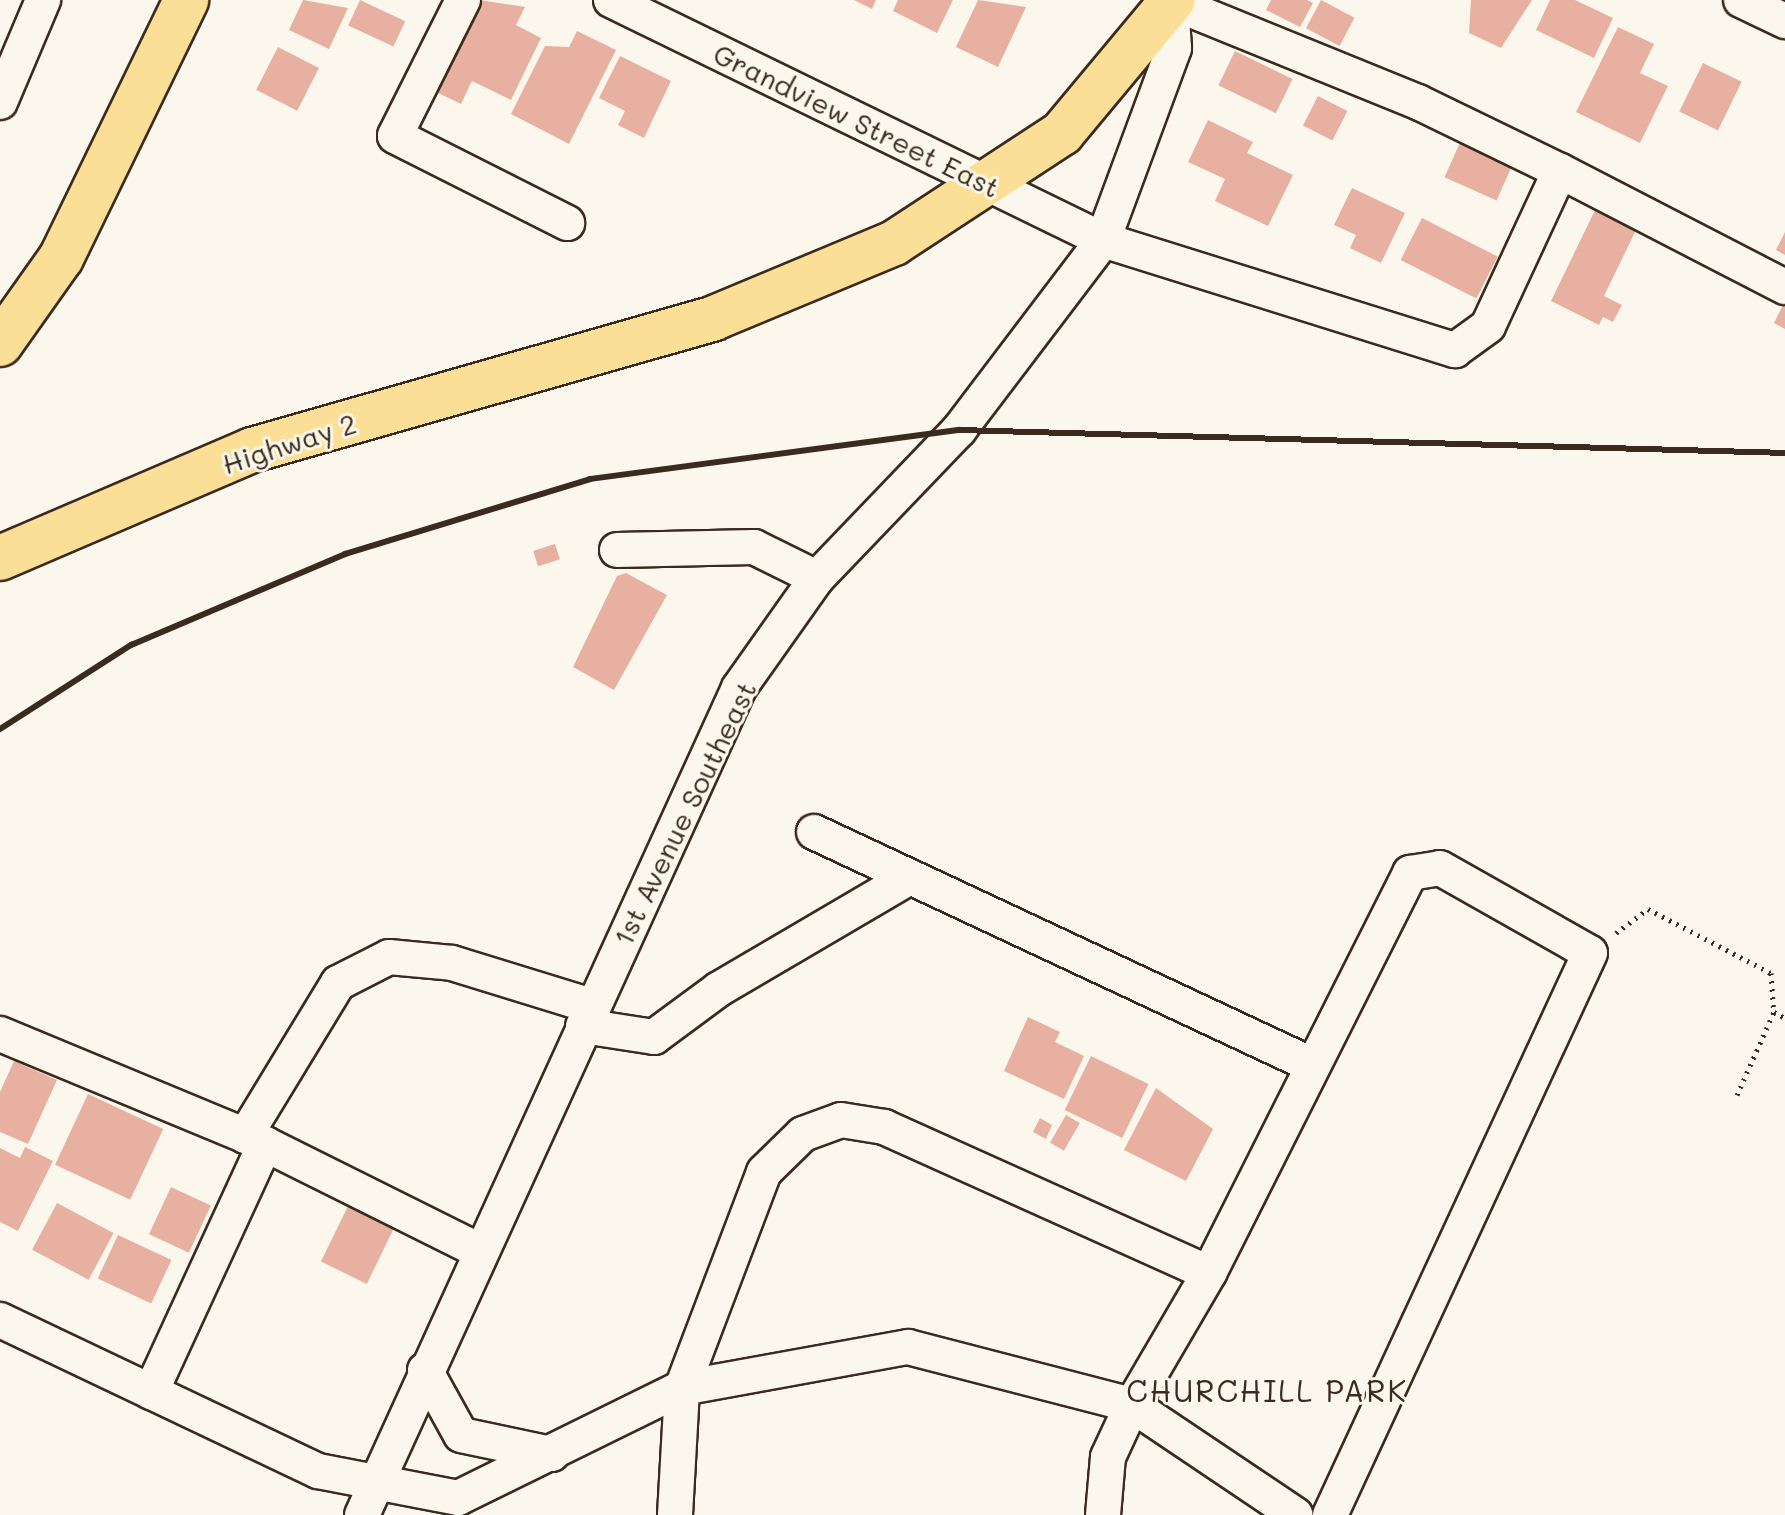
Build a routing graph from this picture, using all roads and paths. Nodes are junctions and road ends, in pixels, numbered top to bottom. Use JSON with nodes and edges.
{"nodes":[{"id":1,"x":43,"y":0,"type":"edge"},
{"id":2,"x":186,"y":0,"type":"edge"},
{"id":3,"x":463,"y":0,"type":"edge"},
{"id":4,"x":611,"y":0,"type":"edge"},
{"id":5,"x":1741,"y":0,"type":"edge"},
{"id":6,"x":1170,"y":1,"type":"edge"},
{"id":7,"x":1785,"y":21,"type":"edge"},
{"id":8,"x":0,"y":102,"type":"edge"},
{"id":9,"x":1560,"y":171,"type":"junction"},
{"id":10,"x":991,"y":185,"type":"junction"},
{"id":11,"x":567,"y":223,"type":"dead end"},
{"id":12,"x":1103,"y":240,"type":"junction"},
{"id":13,"x":1785,"y":287,"type":"edge"},
{"id":14,"x":0,"y":344,"type":"edge"},
{"id":15,"x":617,"y":550,"type":"dead end"},
{"id":16,"x":0,"y":558,"type":"edge"},
{"id":17,"x":817,"y":578,"type":"junction"},
{"id":18,"x":814,"y":832,"type":"dead end"},
{"id":19,"x":910,"y":877,"type":"junction"},
{"id":20,"x":1590,"y":953,"type":"junction"},
{"id":21,"x":1774,"y":1012,"type":"junction"},
{"id":22,"x":587,"y":1016,"type":"junction"},
{"id":23,"x":1785,"y":1018,"type":"edge"},
{"id":24,"x":0,"y":1034,"type":"edge"},
{"id":25,"x":1312,"y":1065,"type":"junction"},
{"id":26,"x":1737,"y":1095,"type":"dead end"},
{"id":27,"x":255,"y":1140,"type":"junction"},
{"id":28,"x":480,"y":1251,"type":"junction"},
{"id":29,"x":1209,"y":1273,"type":"junction"},
{"id":30,"x":0,"y":1320,"type":"edge"},
{"id":31,"x":425,"y":1370,"type":"junction"},
{"id":32,"x":682,"y":1388,"type":"junction"},
{"id":33,"x":151,"y":1392,"type":"junction"},
{"id":34,"x":1132,"y":1405,"type":"junction"},
{"id":35,"x":552,"y":1454,"type":"junction"},
{"id":36,"x":376,"y":1482,"type":"junction"},
{"id":37,"x":362,"y":1515,"type":"edge"},
{"id":38,"x":675,"y":1515,"type":"edge"},
{"id":39,"x":1103,"y":1515,"type":"edge"},
{"id":40,"x":1296,"y":1515,"type":"edge"},
{"id":41,"x":1330,"y":1515,"type":"edge"}],
"edges":[{"from":1,"to":8,"type":"street"},
{"from":2,"to":14,"type":"main road"},
{"from":3,"to":11,"type":"street"},
{"from":4,"to":10,"type":"street","name":"Grandview Street East"},
{"from":5,"to":7,"type":"street"},
{"from":6,"to":9,"type":"street"},
{"from":6,"to":10,"type":"main road"},
{"from":6,"to":12,"type":"street","name":"1st Avenue Southeast"},
{"from":9,"to":12,"type":"street","name":"Grandview Street East"},
{"from":9,"to":13,"type":"street"},
{"from":10,"to":12,"type":"street","name":"Grandview Street East"},
{"from":10,"to":16,"type":"main road","name":"Highway 2"},
{"from":12,"to":17,"type":"street","name":"1st Avenue Southeast"},
{"from":15,"to":17,"type":"street"},
{"from":17,"to":22,"type":"street","name":"1st Avenue Southeast"},
{"from":18,"to":19,"type":"street"},
{"from":19,"to":22,"type":"street"},
{"from":19,"to":25,"type":"street"},
{"from":20,"to":21,"type":"path"},
{"from":20,"to":25,"type":"street"},
{"from":20,"to":41,"type":"street"},
{"from":21,"to":23,"type":"path"},
{"from":21,"to":26,"type":"path"},
{"from":22,"to":27,"type":"street"},
{"from":22,"to":28,"type":"street","name":"1st Avenue Southeast"},
{"from":24,"to":27,"type":"street"},
{"from":25,"to":29,"type":"street"},
{"from":27,"to":28,"type":"street"},
{"from":27,"to":33,"type":"street"},
{"from":28,"to":31,"type":"street","name":"1st Avenue Southeast"},
{"from":29,"to":32,"type":"street"},
{"from":29,"to":34,"type":"street"},
{"from":30,"to":33,"type":"street"},
{"from":31,"to":35,"type":"street"},
{"from":31,"to":36,"type":"street","name":"1st Avenue Southeast"},
{"from":32,"to":34,"type":"street"},
{"from":32,"to":35,"type":"street"},
{"from":32,"to":38,"type":"street"},
{"from":33,"to":36,"type":"street"},
{"from":34,"to":39,"type":"street"},
{"from":34,"to":40,"type":"street"},
{"from":35,"to":36,"type":"street"},
{"from":36,"to":37,"type":"street","name":"1st Avenue Southeast"}]}
